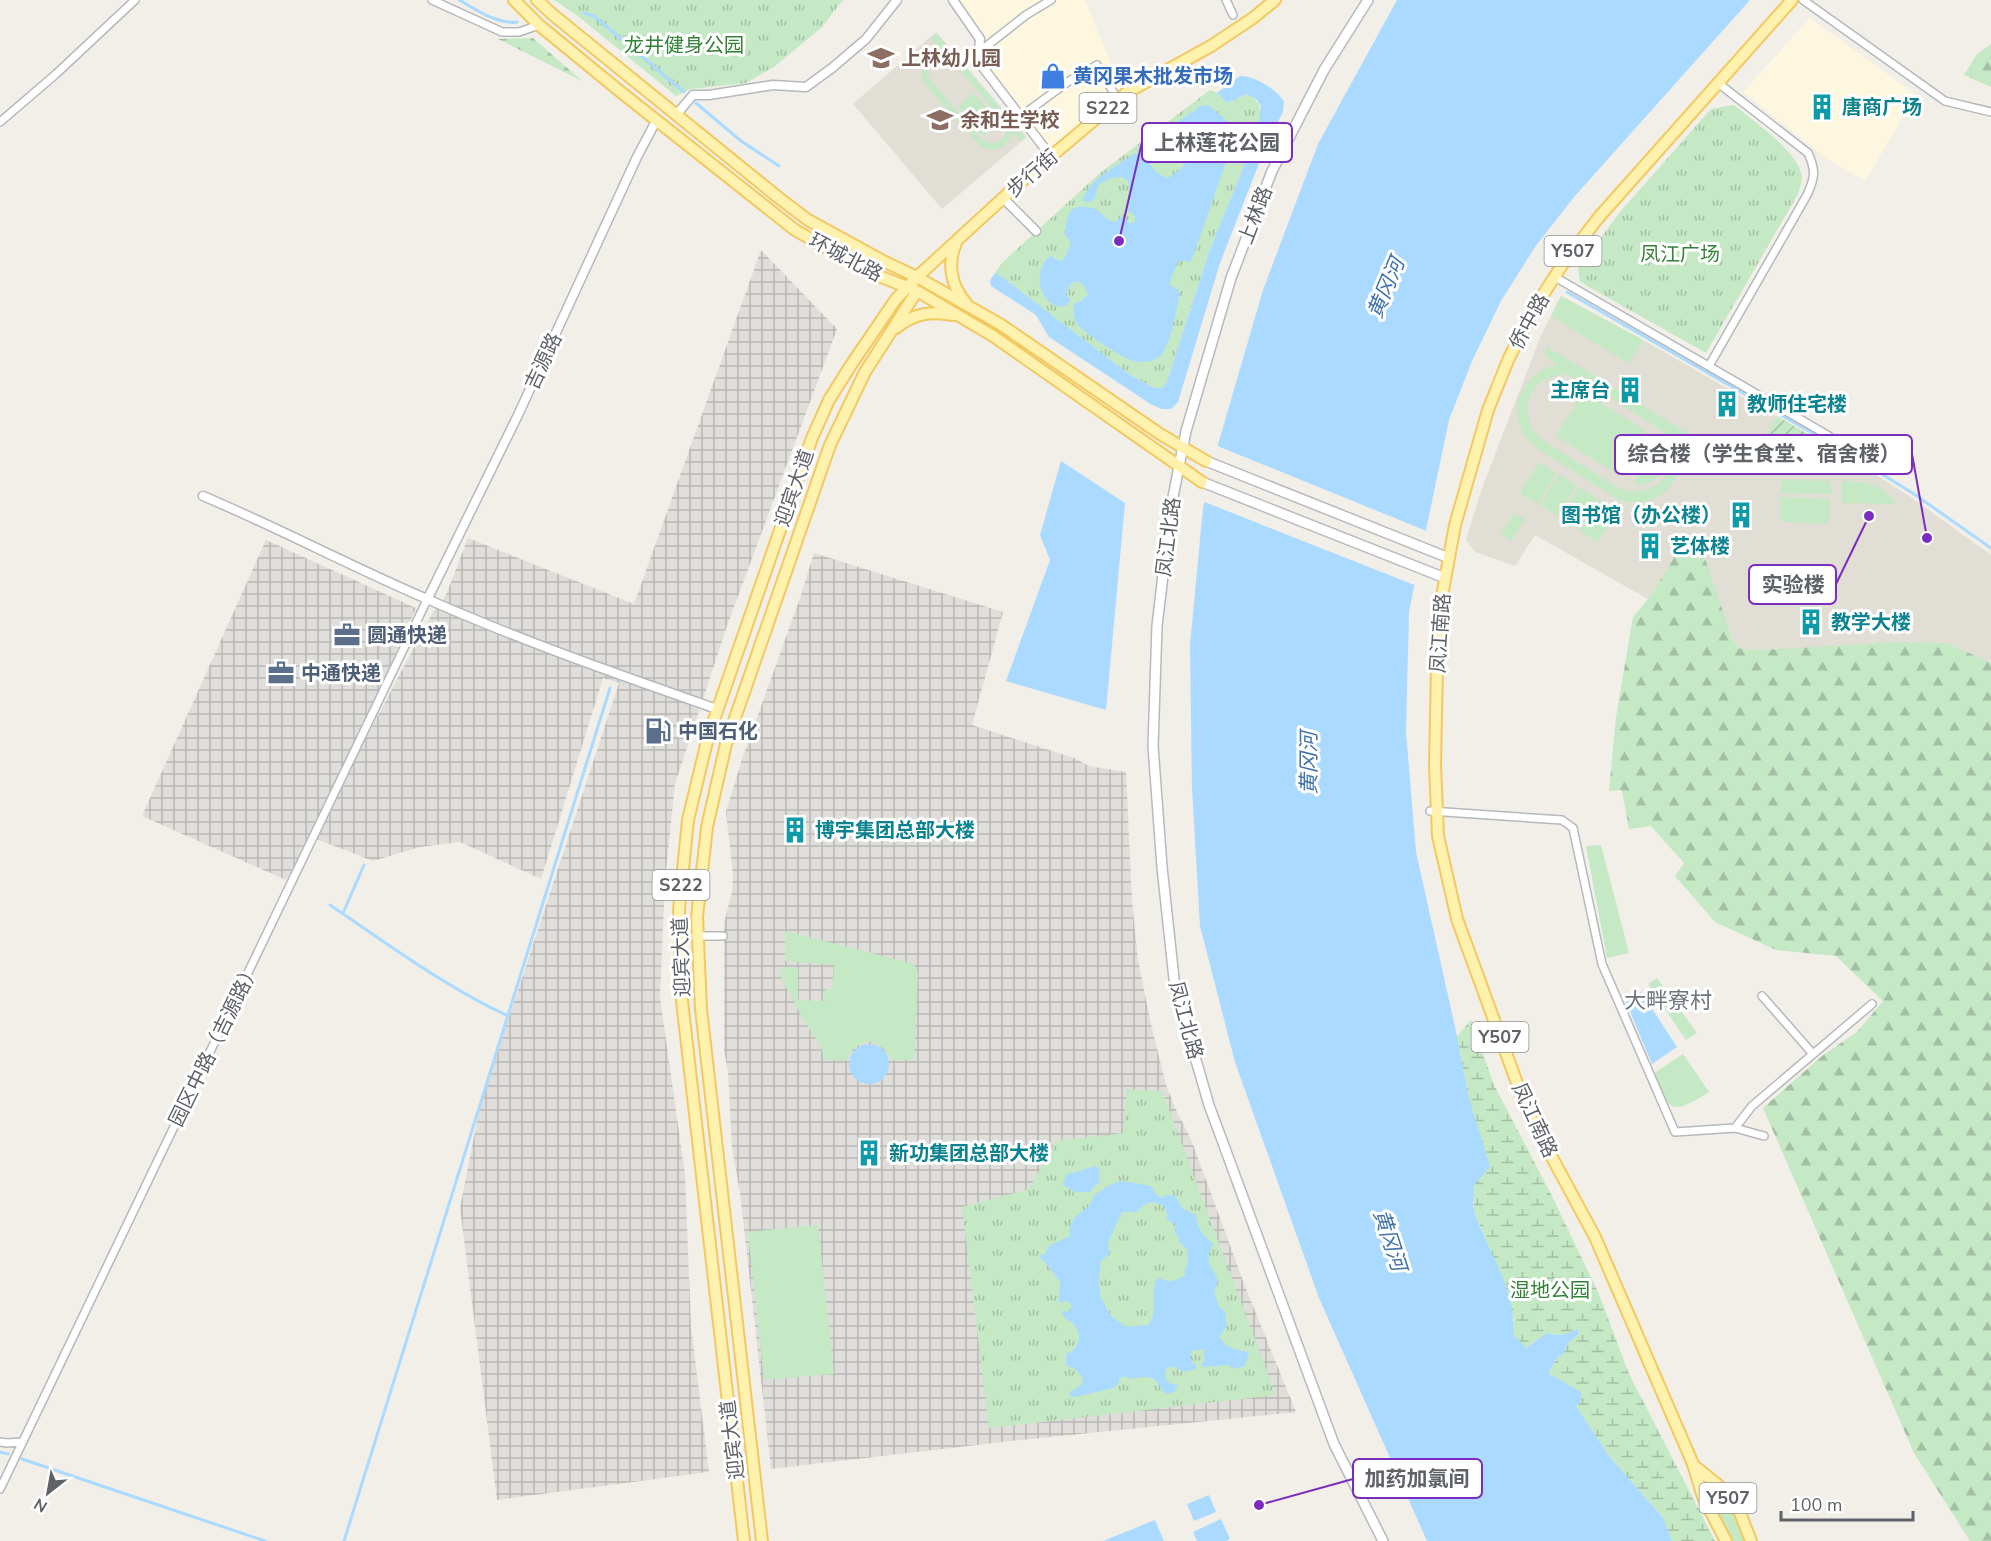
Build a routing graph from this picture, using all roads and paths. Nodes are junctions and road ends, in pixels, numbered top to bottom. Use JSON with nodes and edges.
{"nodes":[{"id":1,"x":135,"y":0,"type":"edge"},
{"id":2,"x":432,"y":0,"type":"edge"},
{"id":3,"x":514,"y":0,"type":"edge"},
{"id":4,"x":537,"y":0,"type":"edge"},
{"id":5,"x":897,"y":0,"type":"edge"},
{"id":6,"x":953,"y":0,"type":"edge"},
{"id":7,"x":1052,"y":0,"type":"edge"},
{"id":8,"x":1226,"y":0,"type":"edge"},
{"id":9,"x":1275,"y":0,"type":"edge"},
{"id":10,"x":1368,"y":0,"type":"edge"},
{"id":11,"x":1792,"y":0,"type":"edge"},
{"id":12,"x":1803,"y":0,"type":"edge"},
{"id":13,"x":1233,"y":15,"type":"dead end"},
{"id":14,"x":539,"y":26,"type":"junction"},
{"id":15,"x":979,"y":52,"type":"junction"},
{"id":16,"x":1718,"y":83,"type":"junction"},
{"id":17,"x":1115,"y":95,"type":"dead end"},
{"id":18,"x":1991,"y":112,"type":"edge"},
{"id":19,"x":675,"y":115,"type":"junction"},
{"id":20,"x":1020,"y":117,"type":"junction"},
{"id":21,"x":656,"y":121,"type":"junction"},
{"id":22,"x":0,"y":122,"type":"edge"},
{"id":23,"x":666,"y":128,"type":"junction"},
{"id":24,"x":1046,"y":150,"type":"dead end"},
{"id":25,"x":1005,"y":200,"type":"dead end"},
{"id":26,"x":1036,"y":231,"type":"dead end"},
{"id":27,"x":958,"y":239,"type":"junction"},
{"id":28,"x":916,"y":277,"type":"junction"},
{"id":29,"x":1555,"y":277,"type":"junction"},
{"id":30,"x":917,"y":291,"type":"junction"},
{"id":31,"x":970,"y":308,"type":"junction"},
{"id":32,"x":965,"y":319,"type":"junction"},
{"id":33,"x":885,"y":339,"type":"junction"},
{"id":34,"x":1709,"y":366,"type":"junction"},
{"id":35,"x":1829,"y":436,"type":"dead end"},
{"id":36,"x":1182,"y":447,"type":"junction"},
{"id":37,"x":1206,"y":461,"type":"joint"},
{"id":38,"x":1179,"y":465,"type":"junction"},
{"id":39,"x":1202,"y":482,"type":"joint"},
{"id":40,"x":203,"y":496,"type":"dead end"},
{"id":41,"x":1449,"y":558,"type":"junction"},
{"id":42,"x":1445,"y":578,"type":"junction"},
{"id":43,"x":427,"y":600,"type":"junction"},
{"id":44,"x":731,"y":672,"type":"junction"},
{"id":45,"x":750,"y":678,"type":"junction"},
{"id":46,"x":717,"y":709,"type":"junction"},
{"id":47,"x":698,"y":779,"type":"junction"},
{"id":48,"x":717,"y":784,"type":"junction"},
{"id":49,"x":1430,"y":811,"type":"dead end"},
{"id":50,"x":682,"y":880,"type":"junction"},
{"id":51,"x":701,"y":882,"type":"junction"},
{"id":52,"x":696,"y":936,"type":"dead end"},
{"id":53,"x":723,"y":936,"type":"dead end"},
{"id":54,"x":1762,"y":996,"type":"dead end"},
{"id":55,"x":701,"y":1000,"type":"junction"},
{"id":56,"x":682,"y":1001,"type":"junction"},
{"id":57,"x":1872,"y":1004,"type":"dead end"},
{"id":58,"x":1813,"y":1054,"type":"junction"},
{"id":59,"x":1735,"y":1128,"type":"junction"},
{"id":60,"x":1764,"y":1136,"type":"dead end"},
{"id":61,"x":749,"y":1428,"type":"junction"},
{"id":62,"x":731,"y":1430,"type":"junction"},
{"id":63,"x":0,"y":1442,"type":"edge"},
{"id":64,"x":22,"y":1442,"type":"junction"},
{"id":65,"x":1693,"y":1464,"type":"junction"},
{"id":66,"x":0,"y":1489,"type":"edge"},
{"id":67,"x":744,"y":1541,"type":"edge"},
{"id":68,"x":762,"y":1541,"type":"edge"},
{"id":69,"x":1383,"y":1541,"type":"edge"},
{"id":70,"x":1726,"y":1541,"type":"edge"},
{"id":71,"x":1751,"y":1541,"type":"edge"}],
"edges":[{"from":1,"to":22,"type":"street"},
{"from":2,"to":14,"type":"street"},
{"from":3,"to":14,"type":"main road","name":"环城北路"},
{"from":4,"to":19,"type":"main road","name":"环城北路"},
{"from":5,"to":19,"type":"street"},
{"from":6,"to":15,"type":"street"},
{"from":7,"to":15,"type":"street"},
{"from":8,"to":13,"type":"street"},
{"from":9,"to":27,"type":"main road","name":"步行街","number":"S222"},
{"from":10,"to":36,"type":"main road","name":"上林路"},
{"from":11,"to":16,"type":"main road","name":"侨中路","number":"Y507"},
{"from":12,"to":18,"type":"street"},
{"from":14,"to":21,"type":"main road","name":"环城北路"},
{"from":15,"to":20,"type":"street"},
{"from":16,"to":29,"type":"main road","name":"侨中路","number":"Y507"},
{"from":16,"to":34,"type":"street"},
{"from":17,"to":20,"type":"street"},
{"from":19,"to":23,"type":"main road"},
{"from":19,"to":28,"type":"main road","name":"环城北路"},
{"from":20,"to":24,"type":"street"},
{"from":21,"to":23,"type":"main road","name":"环城北路"},
{"from":21,"to":43,"type":"street","name":"吉源路"},
{"from":23,"to":30,"type":"main road","name":"环城北路"},
{"from":25,"to":26,"type":"street"},
{"from":27,"to":28,"type":"main road","name":"步行街","number":"S222"},
{"from":27,"to":31,"type":"main road"},
{"from":28,"to":31,"type":"main road","name":"环城北路"},
{"from":28,"to":44,"type":"main road","name":"迎宾大道","number":"S222"},
{"from":29,"to":34,"type":"street"},
{"from":29,"to":41,"type":"main road","name":"侨中路","number":"Y507"},
{"from":30,"to":32,"type":"main road","name":"环城北路"},
{"from":30,"to":33,"type":"main road","name":"迎宾大道","number":"S222"},
{"from":31,"to":36,"type":"main road","name":"环城北路"},
{"from":32,"to":33,"type":"main road"},
{"from":32,"to":38,"type":"main road","name":"环城北路"},
{"from":33,"to":45,"type":"main road","name":"迎宾大道","number":"S222"},
{"from":34,"to":35,"type":"street"},
{"from":36,"to":37,"type":"main road","name":"环城北路"},
{"from":36,"to":38,"type":"main road","name":"上林路"},
{"from":37,"to":41,"type":"main road"},
{"from":38,"to":39,"type":"main road","name":"环城北路"},
{"from":38,"to":69,"type":"main road","name":"凤江北路"},
{"from":39,"to":42,"type":"main road"},
{"from":40,"to":43,"type":"street"},
{"from":41,"to":42,"type":"main road","name":"侨中路","number":"Y507"},
{"from":42,"to":65,"type":"main road","name":"凤江南路","number":"Y507"},
{"from":43,"to":46,"type":"street"},
{"from":43,"to":64,"type":"street","name":"园区中路（吉源路）"},
{"from":44,"to":45,"type":"main road"},
{"from":44,"to":46,"type":"main road","name":"迎宾大道","number":"S222"},
{"from":45,"to":48,"type":"main road","name":"迎宾大道","number":"S222"},
{"from":46,"to":47,"type":"main road","name":"迎宾大道","number":"S222"},
{"from":47,"to":48,"type":"main road"},
{"from":47,"to":50,"type":"main road","name":"迎宾大道","number":"S222"},
{"from":48,"to":51,"type":"main road","name":"迎宾大道","number":"S222"},
{"from":49,"to":59,"type":"street"},
{"from":50,"to":51,"type":"main road"},
{"from":50,"to":56,"type":"main road","name":"迎宾大道","number":"S222"},
{"from":51,"to":55,"type":"main road","name":"迎宾大道","number":"S222"},
{"from":52,"to":53,"type":"street"},
{"from":54,"to":58,"type":"street"},
{"from":55,"to":56,"type":"main road"},
{"from":55,"to":61,"type":"main road","name":"迎宾大道","number":"S222"},
{"from":56,"to":62,"type":"main road","name":"迎宾大道","number":"S222"},
{"from":57,"to":58,"type":"street"},
{"from":58,"to":59,"type":"street"},
{"from":59,"to":60,"type":"street"},
{"from":61,"to":62,"type":"main road"},
{"from":61,"to":68,"type":"main road","name":"迎宾大道","number":"S222"},
{"from":62,"to":67,"type":"main road","name":"迎宾大道","number":"S222"},
{"from":63,"to":64,"type":"street"},
{"from":64,"to":66,"type":"street","name":"园区中路（吉源路）"},
{"from":65,"to":70,"type":"main road","name":"凤江南路","number":"Y507"},
{"from":65,"to":71,"type":"main road","name":"凤江南路","number":"Y507"}]}
